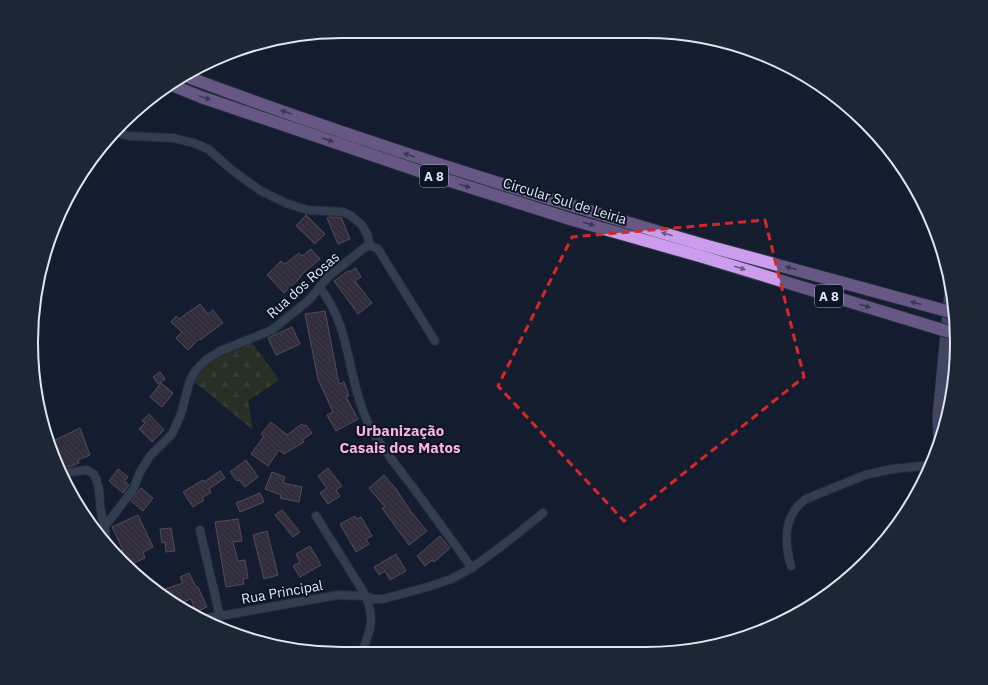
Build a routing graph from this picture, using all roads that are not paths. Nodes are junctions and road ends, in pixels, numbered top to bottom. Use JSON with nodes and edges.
{"nodes":[{"id":1,"x":191,"y":78,"type":"edge"},
{"id":2,"x":177,"y":87,"type":"edge"},
{"id":3,"x":121,"y":134,"type":"edge"},
{"id":4,"x":370,"y":245,"type":"junction"},
{"id":5,"x":320,"y":288,"type":"junction"},
{"id":6,"x":948,"y":311,"type":"edge"},
{"id":7,"x":948,"y":312,"type":"edge"},
{"id":8,"x":949,"y":332,"type":"edge"},
{"id":9,"x":435,"y":341,"type":"dead end"},
{"id":10,"x":938,"y":426,"type":"edge"},
{"id":11,"x":924,"y":466,"type":"edge"},
{"id":12,"x":67,"y":472,"type":"edge"},
{"id":13,"x":543,"y":513,"type":"dead end"},
{"id":14,"x":316,"y":516,"type":"dead end"},
{"id":15,"x":105,"y":526,"type":"junction"},
{"id":16,"x":200,"y":530,"type":"dead end"},
{"id":17,"x":106,"y":533,"type":"edge"},
{"id":18,"x":791,"y":566,"type":"dead end"},
{"id":19,"x":472,"y":568,"type":"junction"},
{"id":20,"x":366,"y":596,"type":"junction"},
{"id":21,"x":220,"y":617,"type":"junction"},
{"id":22,"x":212,"y":618,"type":"edge"},
{"id":23,"x":363,"y":647,"type":"edge"}],
"edges":[{"from":6,"to":1,"type":"highway","name":"Circular Sul de Leiria","number":"A 8","one_way":true,"bridge":true},
{"from":2,"to":8,"type":"highway","name":"Circular Sul de Leiria","number":"A 8","one_way":true,"bridge":true},
{"from":3,"to":4,"type":"street"},
{"from":4,"to":5,"type":"street","name":"Rua dos Rosas"},
{"from":4,"to":9,"type":"street"},
{"from":5,"to":15,"type":"street","name":"Rua dos Rosas"},
{"from":5,"to":19,"type":"street"},
{"from":7,"to":10,"type":"main road"},
{"from":11,"to":18,"type":"street"},
{"from":12,"to":15,"type":"street"},
{"from":13,"to":19,"type":"street","name":"Rua Principal"},
{"from":14,"to":20,"type":"street"},
{"from":15,"to":17,"type":"street"},
{"from":16,"to":21,"type":"street"},
{"from":19,"to":20,"type":"street","name":"Rua Principal"},
{"from":20,"to":21,"type":"street","name":"Rua Principal"},
{"from":20,"to":23,"type":"street"},
{"from":21,"to":22,"type":"street","name":"Rua Principal"}]}
